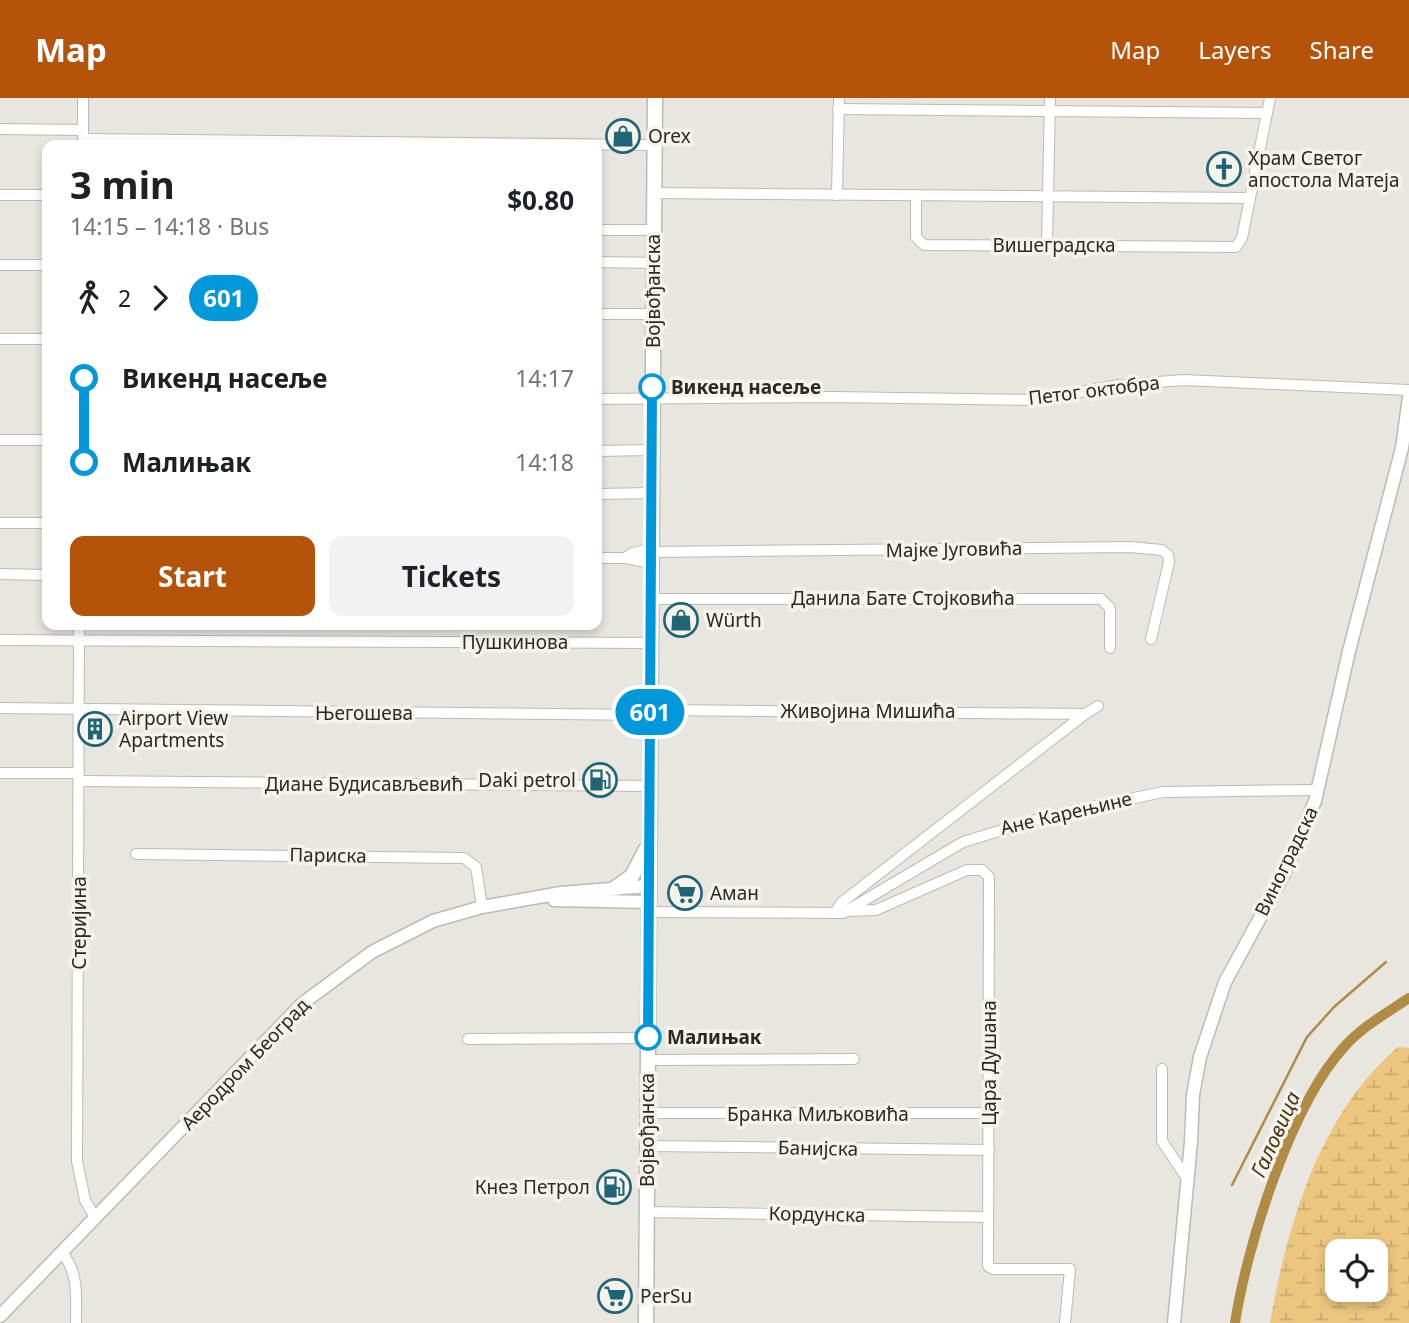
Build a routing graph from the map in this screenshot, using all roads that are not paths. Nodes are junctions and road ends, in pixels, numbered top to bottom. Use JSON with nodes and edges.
{"nodes":[{"id":1,"x":83,"y":98,"type":"edge"},
{"id":2,"x":654,"y":98,"type":"edge"},
{"id":3,"x":1050,"y":98,"type":"edge"},
{"id":4,"x":1270,"y":98,"type":"edge"},
{"id":5,"x":839,"y":103,"type":"edge"},
{"id":6,"x":1050,"y":109,"type":"junction"},
{"id":7,"x":1267,"y":113,"type":"junction"},
{"id":8,"x":0,"y":130,"type":"edge"},
{"id":9,"x":83,"y":138,"type":"edge"},
{"id":10,"x":246,"y":140,"type":"edge"},
{"id":11,"x":602,"y":144,"type":"edge"},
{"id":12,"x":654,"y":145,"type":"junction"},
{"id":13,"x":654,"y":193,"type":"junction"},
{"id":14,"x":1048,"y":194,"type":"junction"},
{"id":15,"x":0,"y":195,"type":"edge"},
{"id":16,"x":42,"y":195,"type":"edge"},
{"id":17,"x":837,"y":195,"type":"junction"},
{"id":18,"x":916,"y":195,"type":"junction"},
{"id":19,"x":1250,"y":198,"type":"junction"},
{"id":20,"x":602,"y":230,"type":"edge"},
{"id":21,"x":653,"y":230,"type":"junction"},
{"id":22,"x":1047,"y":244,"type":"junction"},
{"id":23,"x":602,"y":262,"type":"edge"},
{"id":24,"x":653,"y":263,"type":"junction"},
{"id":25,"x":0,"y":265,"type":"edge"},
{"id":26,"x":42,"y":265,"type":"edge"},
{"id":27,"x":602,"y":314,"type":"edge"},
{"id":28,"x":653,"y":314,"type":"junction"},
{"id":29,"x":0,"y":339,"type":"edge"},
{"id":30,"x":42,"y":339,"type":"edge"},
{"id":31,"x":1409,"y":390,"type":"edge"},
{"id":32,"x":1409,"y":397,"type":"edge"},
{"id":33,"x":653,"y":398,"type":"junction"},
{"id":34,"x":602,"y":399,"type":"edge"},
{"id":35,"x":0,"y":440,"type":"edge"},
{"id":36,"x":42,"y":440,"type":"edge"},
{"id":37,"x":1406,"y":449,"type":"edge"},
{"id":38,"x":652,"y":450,"type":"junction"},
{"id":39,"x":602,"y":451,"type":"edge"},
{"id":40,"x":651,"y":493,"type":"junction"},
{"id":41,"x":602,"y":494,"type":"edge"},
{"id":42,"x":0,"y":523,"type":"edge"},
{"id":43,"x":42,"y":523,"type":"edge"},
{"id":44,"x":651,"y":555,"type":"junction"},
{"id":45,"x":602,"y":558,"type":"edge"},
{"id":46,"x":0,"y":574,"type":"edge"},
{"id":47,"x":42,"y":575,"type":"edge"},
{"id":48,"x":652,"y":599,"type":"junction"},
{"id":49,"x":79,"y":630,"type":"edge"},
{"id":50,"x":1151,"y":639,"type":"dead end"},
{"id":51,"x":0,"y":640,"type":"edge"},
{"id":52,"x":79,"y":640,"type":"junction"},
{"id":53,"x":651,"y":643,"type":"junction"},
{"id":54,"x":1110,"y":648,"type":"dead end"},
{"id":55,"x":1098,"y":706,"type":"dead end"},
{"id":56,"x":0,"y":708,"type":"edge"},
{"id":57,"x":78,"y":709,"type":"junction"},
{"id":58,"x":650,"y":712,"type":"junction"},
{"id":59,"x":1085,"y":714,"type":"junction"},
{"id":60,"x":0,"y":773,"type":"edge"},
{"id":61,"x":79,"y":777,"type":"junction"},
{"id":62,"x":650,"y":786,"type":"junction"},
{"id":63,"x":1318,"y":790,"type":"junction"},
{"id":64,"x":649,"y":841,"type":"junction"},
{"id":65,"x":136,"y":854,"type":"dead end"},
{"id":66,"x":649,"y":886,"type":"junction"},
{"id":67,"x":615,"y":888,"type":"junction"},
{"id":68,"x":543,"y":898,"type":"junction"},
{"id":69,"x":482,"y":907,"type":"junction"},
{"id":70,"x":648,"y":907,"type":"junction"},
{"id":71,"x":848,"y":911,"type":"junction"},
{"id":72,"x":835,"y":913,"type":"junction"},
{"id":73,"x":648,"y":1038,"type":"junction"},
{"id":74,"x":468,"y":1039,"type":"dead end"},
{"id":75,"x":854,"y":1059,"type":"dead end"},
{"id":76,"x":648,"y":1060,"type":"junction"},
{"id":77,"x":1162,"y":1069,"type":"dead end"},
{"id":78,"x":647,"y":1114,"type":"junction"},
{"id":79,"x":989,"y":1114,"type":"junction"},
{"id":80,"x":647,"y":1146,"type":"junction"},
{"id":81,"x":989,"y":1150,"type":"junction"},
{"id":82,"x":1188,"y":1180,"type":"junction"},
{"id":83,"x":647,"y":1212,"type":"junction"},
{"id":84,"x":988,"y":1217,"type":"junction"},
{"id":85,"x":95,"y":1218,"type":"junction"},
{"id":86,"x":62,"y":1252,"type":"junction"},
{"id":87,"x":0,"y":1315,"type":"edge"},
{"id":88,"x":76,"y":1323,"type":"edge"},
{"id":89,"x":646,"y":1323,"type":"edge"},
{"id":90,"x":1065,"y":1323,"type":"edge"},
{"id":91,"x":1174,"y":1323,"type":"edge"}],
"edges":[{"from":1,"to":9,"type":"street"},
{"from":2,"to":12,"type":"main road","name":"Војвођанска"},
{"from":3,"to":6,"type":"street"},
{"from":4,"to":7,"type":"street"},
{"from":5,"to":6,"type":"street"},
{"from":5,"to":17,"type":"street"},
{"from":6,"to":7,"type":"street"},
{"from":6,"to":14,"type":"street"},
{"from":7,"to":19,"type":"street"},
{"from":8,"to":9,"type":"street"},
{"from":9,"to":10,"type":"street"},
{"from":11,"to":12,"type":"street"},
{"from":12,"to":13,"type":"main road","name":"Војвођанска"},
{"from":13,"to":17,"type":"street"},
{"from":13,"to":21,"type":"main road","name":"Војвођанска"},
{"from":14,"to":18,"type":"street"},
{"from":14,"to":19,"type":"street"},
{"from":14,"to":22,"type":"street"},
{"from":15,"to":16,"type":"street"},
{"from":17,"to":18,"type":"street"},
{"from":18,"to":22,"type":"street","name":"Вишеградска"},
{"from":19,"to":22,"type":"street","name":"Вишеградска"},
{"from":20,"to":21,"type":"street"},
{"from":21,"to":24,"type":"main road","name":"Војвођанска"},
{"from":23,"to":24,"type":"street"},
{"from":24,"to":28,"type":"main road","name":"Војвођанска"},
{"from":25,"to":26,"type":"street"},
{"from":27,"to":28,"type":"street"},
{"from":28,"to":33,"type":"main road","name":"Војвођанска"},
{"from":29,"to":30,"type":"street"},
{"from":31,"to":33,"type":"street","name":"Петог октобра"},
{"from":32,"to":37,"type":"street","name":"Виноградска"},
{"from":33,"to":34,"type":"street","name":"Петог октобра"},
{"from":33,"to":38,"type":"main road","name":"Војвођанска"},
{"from":35,"to":36,"type":"street"},
{"from":37,"to":63,"type":"street","name":"Виноградска"},
{"from":38,"to":39,"type":"street"},
{"from":38,"to":40,"type":"main road","name":"Војвођанска"},
{"from":40,"to":41,"type":"street"},
{"from":40,"to":44,"type":"main road","name":"Војвођанска"},
{"from":42,"to":43,"type":"street"},
{"from":44,"to":45,"type":"street"},
{"from":44,"to":48,"type":"main road","name":"Војвођанска"},
{"from":44,"to":50,"type":"street","name":"Мајке Југовића"},
{"from":46,"to":47,"type":"street"},
{"from":48,"to":53,"type":"main road","name":"Војвођанска"},
{"from":48,"to":54,"type":"street","name":"Данила Бате Стојковића"},
{"from":49,"to":52,"type":"street","name":"Стеријина"},
{"from":51,"to":52,"type":"street","name":"Пушкинова"},
{"from":52,"to":53,"type":"street","name":"Пушкинова"},
{"from":52,"to":57,"type":"street","name":"Стеријина"},
{"from":53,"to":58,"type":"main road","name":"Војвођанска"},
{"from":55,"to":59,"type":"street"},
{"from":56,"to":57,"type":"street","name":"Његошева"},
{"from":57,"to":58,"type":"street","name":"Његошева"},
{"from":57,"to":61,"type":"street","name":"Стеријина"},
{"from":58,"to":59,"type":"street","name":"Живојина Мишића"},
{"from":58,"to":62,"type":"main road","name":"Војвођанска"},
{"from":59,"to":72,"type":"street","name":"Ане Карењине"},
{"from":60,"to":61,"type":"street","name":"Диане Будисављевић"},
{"from":61,"to":62,"type":"street","name":"Диане Будисављевић"},
{"from":61,"to":85,"type":"street","name":"Стеријина"},
{"from":62,"to":64,"type":"main road","name":"Војвођанска"},
{"from":63,"to":71,"type":"street","name":"Ане Карењине"},
{"from":63,"to":82,"type":"street","name":"Виноградска"},
{"from":64,"to":66,"type":"main road","name":"Војвођанска"},
{"from":64,"to":67,"type":"main road"},
{"from":65,"to":69,"type":"street","name":"Париска"},
{"from":66,"to":67,"type":"street","name":"Аеродром Београд"},
{"from":66,"to":70,"type":"main road","name":"Војвођанска"},
{"from":67,"to":68,"type":"street","name":"Аеродром Београд"},
{"from":68,"to":69,"type":"street","name":"Аеродром Београд"},
{"from":68,"to":70,"type":"street","name":"Аеродром Београд"},
{"from":69,"to":85,"type":"street","name":"Аеродром Београд"},
{"from":70,"to":72,"type":"street","name":"Ане Карењине"},
{"from":70,"to":73,"type":"main road","name":"Војвођанска"},
{"from":71,"to":72,"type":"street","name":"Ане Карењине"},
{"from":71,"to":79,"type":"street","name":"Цара Душана"},
{"from":73,"to":74,"type":"street"},
{"from":73,"to":76,"type":"main road","name":"Војвођанска"},
{"from":75,"to":76,"type":"street"},
{"from":76,"to":78,"type":"main road","name":"Војвођанска"},
{"from":77,"to":82,"type":"street"},
{"from":78,"to":79,"type":"street","name":"Бранка Миљковића"},
{"from":78,"to":80,"type":"main road","name":"Војвођанска"},
{"from":79,"to":81,"type":"street","name":"Цара Душана"},
{"from":80,"to":81,"type":"street","name":"Банијска"},
{"from":80,"to":83,"type":"main road","name":"Војвођанска"},
{"from":81,"to":84,"type":"street","name":"Цара Душана"},
{"from":82,"to":91,"type":"street","name":"Виноградска"},
{"from":83,"to":84,"type":"street","name":"Кордунска"},
{"from":83,"to":89,"type":"main road","name":"Војвођанска"},
{"from":84,"to":90,"type":"street","name":"Цара Душана"},
{"from":85,"to":86,"type":"street","name":"Аеродром Београд"},
{"from":86,"to":87,"type":"street","name":"Аеродром Београд"},
{"from":86,"to":88,"type":"street"}]}
